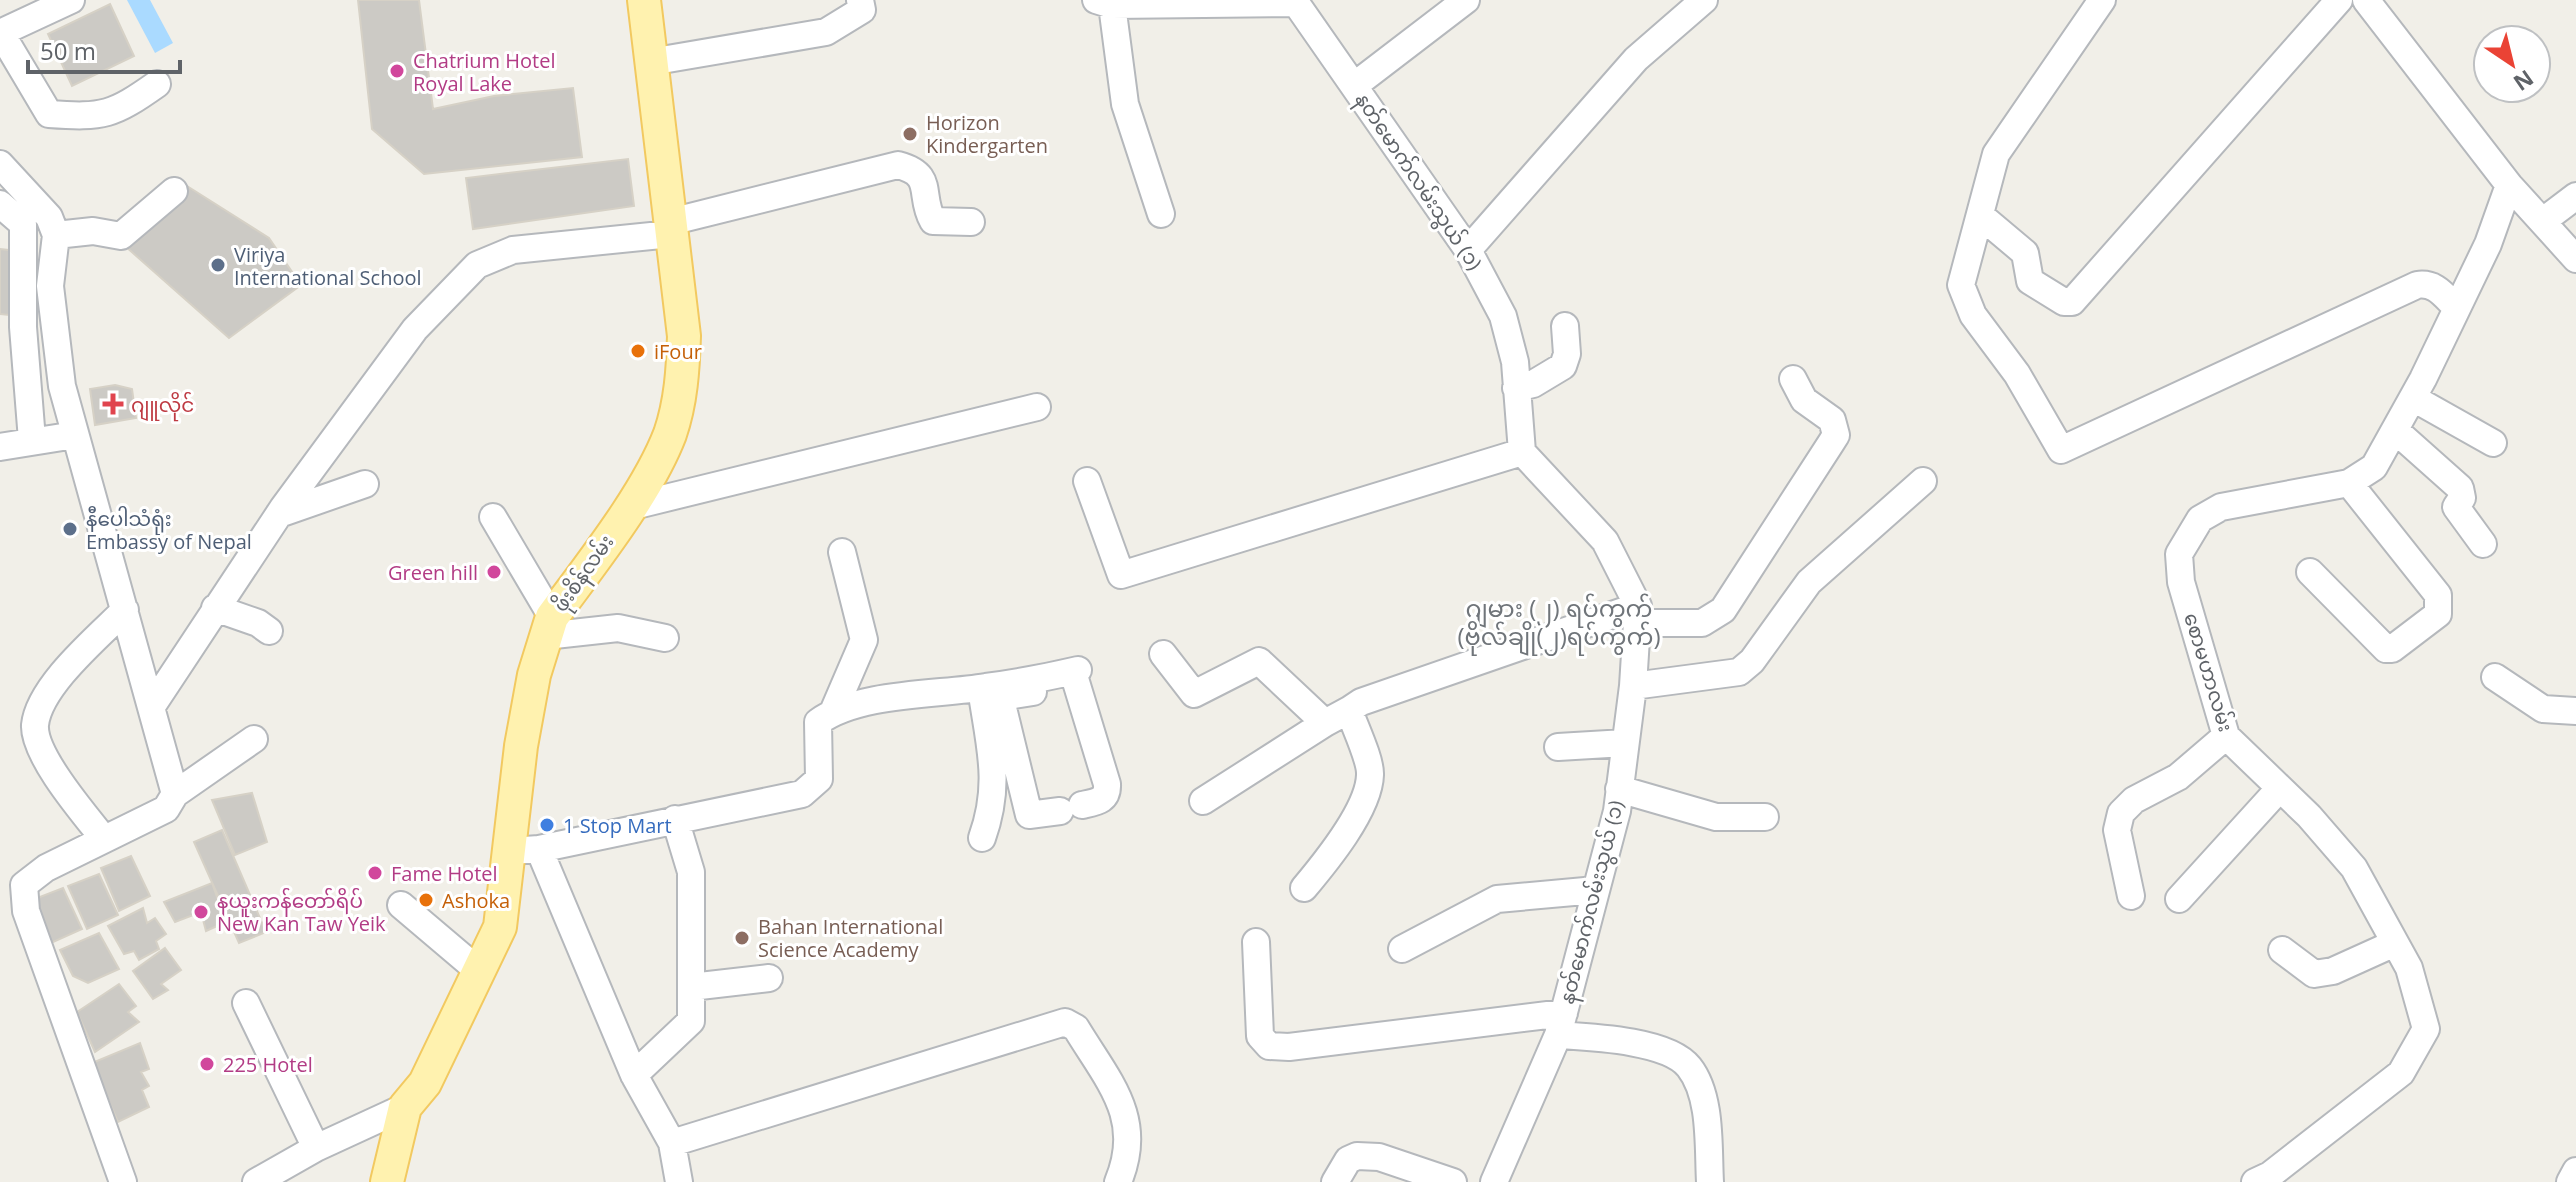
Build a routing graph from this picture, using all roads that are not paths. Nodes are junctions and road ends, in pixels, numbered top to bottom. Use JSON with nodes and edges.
{"nodes":[{"id":1,"x":71,"y":0,"type":"edge"},
{"id":2,"x":644,"y":0,"type":"edge"},
{"id":3,"x":860,"y":0,"type":"edge"},
{"id":4,"x":1704,"y":0,"type":"edge"},
{"id":5,"x":2102,"y":0,"type":"edge"},
{"id":6,"x":2339,"y":0,"type":"edge"},
{"id":7,"x":2366,"y":0,"type":"edge"},
{"id":8,"x":1296,"y":1,"type":"edge"},
{"id":9,"x":1104,"y":2,"type":"edge"},
{"id":10,"x":1457,"y":3,"type":"edge"},
{"id":11,"x":1,"y":34,"type":"edge"},
{"id":12,"x":650,"y":62,"type":"junction"},
{"id":13,"x":157,"y":84,"type":"dead end"},
{"id":14,"x":1355,"y":85,"type":"junction"},
{"id":15,"x":0,"y":164,"type":"edge"},
{"id":16,"x":2509,"y":185,"type":"junction"},
{"id":17,"x":174,"y":191,"type":"dead end"},
{"id":18,"x":2576,"y":196,"type":"edge"},
{"id":19,"x":0,"y":204,"type":"edge"},
{"id":20,"x":1161,"y":214,"type":"dead end"},
{"id":21,"x":1981,"y":216,"type":"junction"},
{"id":22,"x":2543,"y":221,"type":"junction"},
{"id":23,"x":971,"y":222,"type":"dead end"},
{"id":24,"x":670,"y":228,"type":"junction"},
{"id":25,"x":12,"y":233,"type":"edge"},
{"id":26,"x":56,"y":235,"type":"junction"},
{"id":27,"x":1468,"y":250,"type":"junction"},
{"id":28,"x":2576,"y":259,"type":"edge"},
{"id":29,"x":2457,"y":308,"type":"junction"},
{"id":30,"x":1565,"y":326,"type":"dead end"},
{"id":31,"x":1793,"y":379,"type":"dead end"},
{"id":32,"x":1516,"y":388,"type":"junction"},
{"id":33,"x":2413,"y":398,"type":"junction"},
{"id":34,"x":1037,"y":407,"type":"dead end"},
{"id":35,"x":2396,"y":431,"type":"junction"},
{"id":36,"x":75,"y":435,"type":"junction"},
{"id":37,"x":32,"y":440,"type":"junction"},
{"id":38,"x":2493,"y":443,"type":"dead end"},
{"id":39,"x":0,"y":447,"type":"edge"},
{"id":40,"x":1522,"y":452,"type":"junction"},
{"id":41,"x":1087,"y":481,"type":"dead end"},
{"id":42,"x":1923,"y":481,"type":"dead end"},
{"id":43,"x":2349,"y":483,"type":"junction"},
{"id":44,"x":365,"y":484,"type":"dead end"},
{"id":45,"x":629,"y":507,"type":"junction"},
{"id":46,"x":279,"y":514,"type":"junction"},
{"id":47,"x":493,"y":517,"type":"dead end"},
{"id":48,"x":2483,"y":544,"type":"dead end"},
{"id":49,"x":842,"y":552,"type":"dead end"},
{"id":50,"x":2310,"y":572,"type":"dead end"},
{"id":51,"x":215,"y":608,"type":"junction"},
{"id":52,"x":125,"y":610,"type":"junction"},
{"id":53,"x":1637,"y":614,"type":"junction"},
{"id":54,"x":548,"y":626,"type":"junction"},
{"id":55,"x":269,"y":631,"type":"dead end"},
{"id":56,"x":665,"y":638,"type":"dead end"},
{"id":57,"x":1163,"y":654,"type":"dead end"},
{"id":58,"x":1075,"y":675,"type":"junction"},
{"id":59,"x":2495,"y":677,"type":"dead end"},
{"id":60,"x":1633,"y":686,"type":"junction"},
{"id":61,"x":981,"y":688,"type":"junction"},
{"id":62,"x":152,"y":706,"type":"junction"},
{"id":63,"x":1349,"y":710,"type":"junction"},
{"id":64,"x":2576,"y":711,"type":"edge"},
{"id":65,"x":833,"y":712,"type":"junction"},
{"id":66,"x":1325,"y":723,"type":"junction"},
{"id":67,"x":2226,"y":736,"type":"junction"},
{"id":68,"x":254,"y":739,"type":"dead end"},
{"id":69,"x":1625,"y":743,"type":"junction"},
{"id":70,"x":1558,"y":747,"type":"dead end"},
{"id":71,"x":1619,"y":789,"type":"junction"},
{"id":72,"x":2279,"y":789,"type":"junction"},
{"id":73,"x":175,"y":794,"type":"junction"},
{"id":74,"x":1203,"y":801,"type":"dead end"},
{"id":75,"x":1765,"y":817,"type":"dead end"},
{"id":76,"x":675,"y":819,"type":"junction"},
{"id":77,"x":982,"y":838,"type":"dead end"},
{"id":78,"x":104,"y":839,"type":"junction"},
{"id":79,"x":525,"y":850,"type":"junction"},
{"id":80,"x":1304,"y":888,"type":"dead end"},
{"id":81,"x":1596,"y":890,"type":"junction"},
{"id":82,"x":2131,"y":896,"type":"dead end"},
{"id":83,"x":2179,"y":899,"type":"dead end"},
{"id":84,"x":401,"y":905,"type":"dead end"},
{"id":85,"x":1256,"y":942,"type":"dead end"},
{"id":86,"x":2395,"y":943,"type":"junction"},
{"id":87,"x":1402,"y":949,"type":"dead end"},
{"id":88,"x":2282,"y":950,"type":"dead end"},
{"id":89,"x":480,"y":972,"type":"junction"},
{"id":90,"x":769,"y":978,"type":"dead end"},
{"id":91,"x":691,"y":987,"type":"junction"},
{"id":92,"x":246,"y":1003,"type":"dead end"},
{"id":93,"x":1561,"y":1024,"type":"junction"},
{"id":94,"x":634,"y":1075,"type":"junction"},
{"id":95,"x":405,"y":1107,"type":"junction"},
{"id":96,"x":672,"y":1143,"type":"junction"},
{"id":97,"x":316,"y":1148,"type":"junction"},
{"id":98,"x":2576,"y":1171,"type":"edge"},
{"id":99,"x":123,"y":1182,"type":"edge"},
{"id":100,"x":256,"y":1182,"type":"edge"},
{"id":101,"x":387,"y":1182,"type":"edge"},
{"id":102,"x":679,"y":1182,"type":"edge"},
{"id":103,"x":1118,"y":1182,"type":"edge"},
{"id":104,"x":1335,"y":1182,"type":"edge"},
{"id":105,"x":1453,"y":1182,"type":"edge"},
{"id":106,"x":1494,"y":1182,"type":"edge"},
{"id":107,"x":1710,"y":1182,"type":"edge"},
{"id":108,"x":2255,"y":1182,"type":"edge"},
{"id":109,"x":2570,"y":1182,"type":"edge"}],
"edges":[{"from":1,"to":11,"type":"street"},
{"from":2,"to":12,"type":"main road","name":"ဖိုးစိန်လမ်း"},
{"from":3,"to":12,"type":"street"},
{"from":4,"to":27,"type":"street"},
{"from":5,"to":21,"type":"street"},
{"from":6,"to":21,"type":"street"},
{"from":7,"to":16,"type":"street"},
{"from":8,"to":9,"type":"street","name":"နတ်မောက်လမ်းသွယ် (၁)"},
{"from":8,"to":14,"type":"street","name":"နတ်မောက်လမ်းသွယ် (၁)"},
{"from":9,"to":20,"type":"street"},
{"from":10,"to":14,"type":"street"},
{"from":11,"to":13,"type":"street"},
{"from":12,"to":24,"type":"main road","name":"ဖိုးစိန်လမ်း"},
{"from":14,"to":27,"type":"street","name":"နတ်မောက်လမ်းသွယ် (၁)"},
{"from":15,"to":26,"type":"street"},
{"from":16,"to":22,"type":"street"},
{"from":16,"to":29,"type":"street","name":"စောမဟာလမ်း"},
{"from":17,"to":26,"type":"street"},
{"from":18,"to":22,"type":"street"},
{"from":19,"to":25,"type":"street"},
{"from":21,"to":29,"type":"street"},
{"from":22,"to":28,"type":"street"},
{"from":23,"to":24,"type":"street"},
{"from":24,"to":45,"type":"main road","name":"ဖိုးစိန်လမ်း"},
{"from":24,"to":46,"type":"street"},
{"from":25,"to":37,"type":"street"},
{"from":26,"to":36,"type":"street"},
{"from":27,"to":32,"type":"street","name":"နတ်မောက်လမ်းသွယ် (၁)"},
{"from":29,"to":33,"type":"street","name":"စောမဟာလမ်း"},
{"from":30,"to":32,"type":"street"},
{"from":31,"to":53,"type":"street"},
{"from":32,"to":40,"type":"street","name":"နတ်မောက်လမ်းသွယ် (၁)"},
{"from":33,"to":35,"type":"street","name":"စောမဟာလမ်း"},
{"from":33,"to":38,"type":"street"},
{"from":34,"to":45,"type":"street"},
{"from":35,"to":43,"type":"street","name":"စောမဟာလမ်း"},
{"from":35,"to":48,"type":"street"},
{"from":36,"to":37,"type":"street"},
{"from":36,"to":52,"type":"street"},
{"from":37,"to":39,"type":"street"},
{"from":40,"to":41,"type":"street"},
{"from":40,"to":53,"type":"street"},
{"from":42,"to":60,"type":"street"},
{"from":43,"to":50,"type":"street"},
{"from":43,"to":67,"type":"street","name":"စောမဟာလမ်း"},
{"from":44,"to":46,"type":"street"},
{"from":45,"to":54,"type":"main road","name":"ဖိုးစိန်လမ်း"},
{"from":46,"to":51,"type":"street"},
{"from":47,"to":54,"type":"street"},
{"from":49,"to":65,"type":"street"},
{"from":51,"to":55,"type":"street"},
{"from":51,"to":62,"type":"street"},
{"from":52,"to":62,"type":"street"},
{"from":52,"to":78,"type":"street"},
{"from":53,"to":60,"type":"street","name":"နတ်မောက်လမ်းသွယ် (၁)"},
{"from":53,"to":63,"type":"street"},
{"from":54,"to":56,"type":"street"},
{"from":54,"to":79,"type":"main road","name":"ဖိုးစိန်လမ်း"},
{"from":57,"to":66,"type":"street"},
{"from":58,"to":58,"type":"street"},
{"from":58,"to":61,"type":"street"},
{"from":59,"to":64,"type":"street"},
{"from":60,"to":69,"type":"street","name":"နတ်မောက်လမ်းသွယ် (၁)"},
{"from":61,"to":65,"type":"street"},
{"from":61,"to":77,"type":"street"},
{"from":62,"to":73,"type":"street"},
{"from":63,"to":66,"type":"street"},
{"from":63,"to":80,"type":"street"},
{"from":65,"to":76,"type":"street"},
{"from":66,"to":74,"type":"street"},
{"from":67,"to":72,"type":"street","name":"စောမဟာလမ်း"},
{"from":67,"to":82,"type":"street"},
{"from":68,"to":73,"type":"street"},
{"from":69,"to":70,"type":"street"},
{"from":69,"to":71,"type":"street","name":"နတ်မောက်လမ်းသွယ် (၁)"},
{"from":71,"to":75,"type":"street"},
{"from":71,"to":81,"type":"street","name":"နတ်မောက်လမ်းသွယ် (၁)"},
{"from":72,"to":83,"type":"street"},
{"from":72,"to":86,"type":"street","name":"စောမဟာလမ်း"},
{"from":73,"to":78,"type":"street"},
{"from":76,"to":79,"type":"street"},
{"from":76,"to":91,"type":"street"},
{"from":78,"to":99,"type":"street"},
{"from":79,"to":89,"type":"main road","name":"ဖိုးစိန်လမ်း"},
{"from":79,"to":94,"type":"street"},
{"from":81,"to":87,"type":"street"},
{"from":81,"to":93,"type":"street","name":"နတ်မောက်လမ်းသွယ် (၁)"},
{"from":84,"to":89,"type":"street"},
{"from":85,"to":93,"type":"street"},
{"from":86,"to":88,"type":"street"},
{"from":86,"to":108,"type":"street","name":"စောမဟာလမ်း"},
{"from":89,"to":95,"type":"main road","name":"ဖိုးစိန်လမ်း"},
{"from":90,"to":91,"type":"street"},
{"from":91,"to":94,"type":"street"},
{"from":92,"to":97,"type":"street"},
{"from":93,"to":106,"type":"street","name":"နတ်မောက်လမ်းသွယ် (၁)"},
{"from":93,"to":107,"type":"street"},
{"from":94,"to":96,"type":"street"},
{"from":95,"to":97,"type":"street"},
{"from":95,"to":101,"type":"main road","name":"ဖိုးစိန်လမ်း"},
{"from":96,"to":102,"type":"street"},
{"from":96,"to":103,"type":"street"},
{"from":97,"to":100,"type":"street"},
{"from":98,"to":109,"type":"street"},
{"from":104,"to":105,"type":"street"}]}
